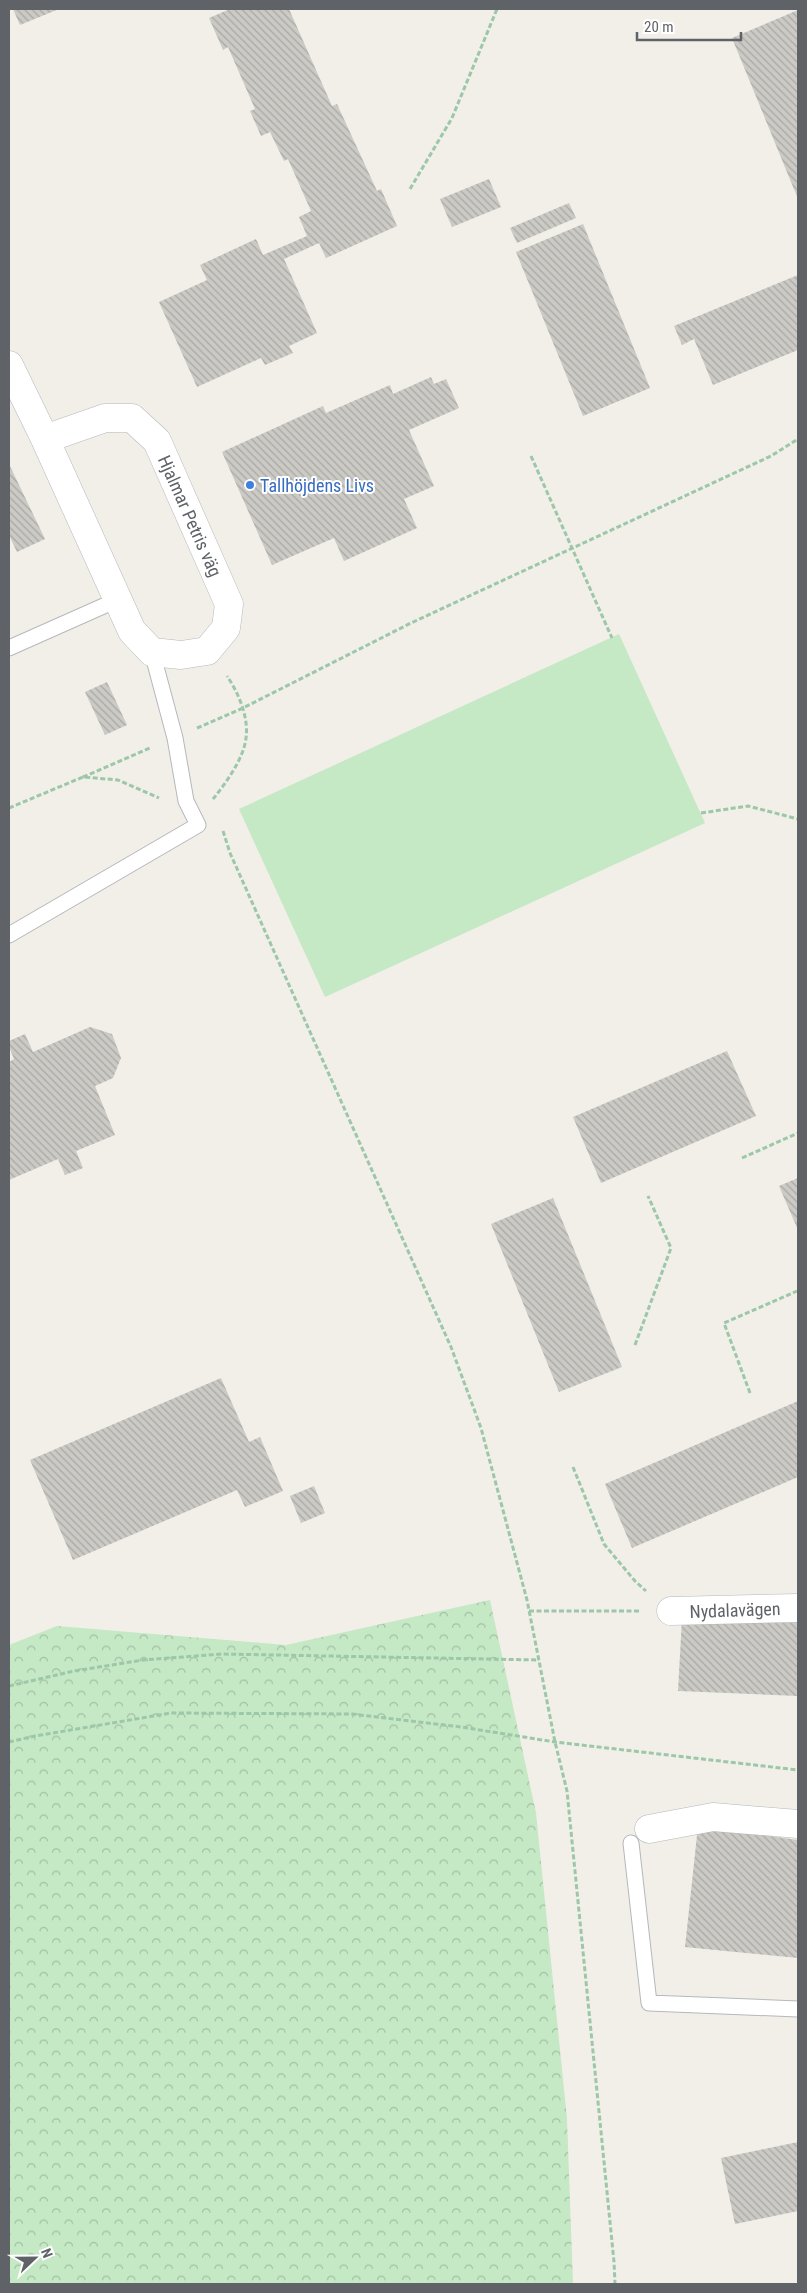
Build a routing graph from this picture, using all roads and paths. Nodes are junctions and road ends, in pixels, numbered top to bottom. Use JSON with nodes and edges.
{"nodes":[{"id":1,"x":497,"y":9,"type":"edge"},
{"id":2,"x":410,"y":189,"type":"dead end"},
{"id":3,"x":9,"y":365,"type":"edge"},
{"id":4,"x":45,"y":439,"type":"junction"},
{"id":5,"x":798,"y":439,"type":"edge"},
{"id":6,"x":530,"y":456,"type":"dead end"},
{"id":7,"x":573,"y":548,"type":"junction"},
{"id":8,"x":117,"y":600,"type":"junction"},
{"id":9,"x":612,"y":638,"type":"dead end"},
{"id":10,"x":9,"y":648,"type":"edge"},
{"id":11,"x":207,"y":651,"type":"junction"},
{"id":12,"x":152,"y":652,"type":"junction"},
{"id":13,"x":243,"y":708,"type":"junction"},
{"id":14,"x":175,"y":738,"type":"junction"},
{"id":15,"x":83,"y":777,"type":"junction"},
{"id":16,"x":213,"y":799,"type":"junction"},
{"id":17,"x":186,"y":801,"type":"junction"},
{"id":18,"x":9,"y":808,"type":"edge"},
{"id":19,"x":216,"y":808,"type":"dead end"},
{"id":20,"x":701,"y":812,"type":"dead end"},
{"id":21,"x":798,"y":819,"type":"edge"},
{"id":22,"x":222,"y":826,"type":"dead end"},
{"id":23,"x":9,"y":935,"type":"edge"},
{"id":24,"x":798,"y":1134,"type":"edge"},
{"id":25,"x":742,"y":1158,"type":"dead end"},
{"id":26,"x":648,"y":1196,"type":"dead end"},
{"id":27,"x":797,"y":1291,"type":"dead end"},
{"id":28,"x":635,"y":1345,"type":"dead end"},
{"id":29,"x":750,"y":1393,"type":"dead end"},
{"id":30,"x":573,"y":1466,"type":"dead end"},
{"id":31,"x":798,"y":1608,"type":"edge"},
{"id":32,"x":529,"y":1611,"type":"junction"},
{"id":33,"x":671,"y":1611,"type":"junction"},
{"id":34,"x":539,"y":1660,"type":"junction"},
{"id":35,"x":9,"y":1686,"type":"edge"},
{"id":36,"x":9,"y":1742,"type":"edge"},
{"id":37,"x":555,"y":1742,"type":"junction"},
{"id":38,"x":798,"y":1770,"type":"edge"},
{"id":39,"x":798,"y":1824,"type":"edge"},
{"id":40,"x":640,"y":1836,"type":"joint"},
{"id":41,"x":798,"y":2009,"type":"edge"},
{"id":42,"x":615,"y":2284,"type":"edge"}],
"edges":[{"from":1,"to":2,"type":"path"},
{"from":3,"to":4,"type":"street"},
{"from":4,"to":8,"type":"street"},
{"from":4,"to":11,"type":"street","name":"Hjalmar Petris väg"},
{"from":5,"to":7,"type":"path"},
{"from":6,"to":7,"type":"path"},
{"from":7,"to":9,"type":"path"},
{"from":7,"to":13,"type":"path"},
{"from":8,"to":10,"type":"lane"},
{"from":8,"to":12,"type":"street"},
{"from":11,"to":12,"type":"street"},
{"from":11,"to":13,"type":"path"},
{"from":12,"to":14,"type":"lane"},
{"from":13,"to":14,"type":"path"},
{"from":13,"to":16,"type":"path"},
{"from":14,"to":15,"type":"path"},
{"from":14,"to":17,"type":"lane"},
{"from":15,"to":17,"type":"path"},
{"from":15,"to":18,"type":"path"},
{"from":16,"to":17,"type":"path"},
{"from":16,"to":19,"type":"path"},
{"from":17,"to":23,"type":"lane"},
{"from":20,"to":21,"type":"path"},
{"from":22,"to":32,"type":"path"},
{"from":24,"to":25,"type":"path"},
{"from":26,"to":28,"type":"path"},
{"from":27,"to":29,"type":"path"},
{"from":30,"to":33,"type":"path"},
{"from":31,"to":33,"type":"street","name":"Nydalavägen"},
{"from":32,"to":33,"type":"path"},
{"from":32,"to":34,"type":"path"},
{"from":34,"to":35,"type":"path"},
{"from":34,"to":37,"type":"path"},
{"from":36,"to":37,"type":"path"},
{"from":37,"to":38,"type":"path"},
{"from":37,"to":42,"type":"path"},
{"from":39,"to":40,"type":"street"},
{"from":40,"to":41,"type":"lane"}]}
